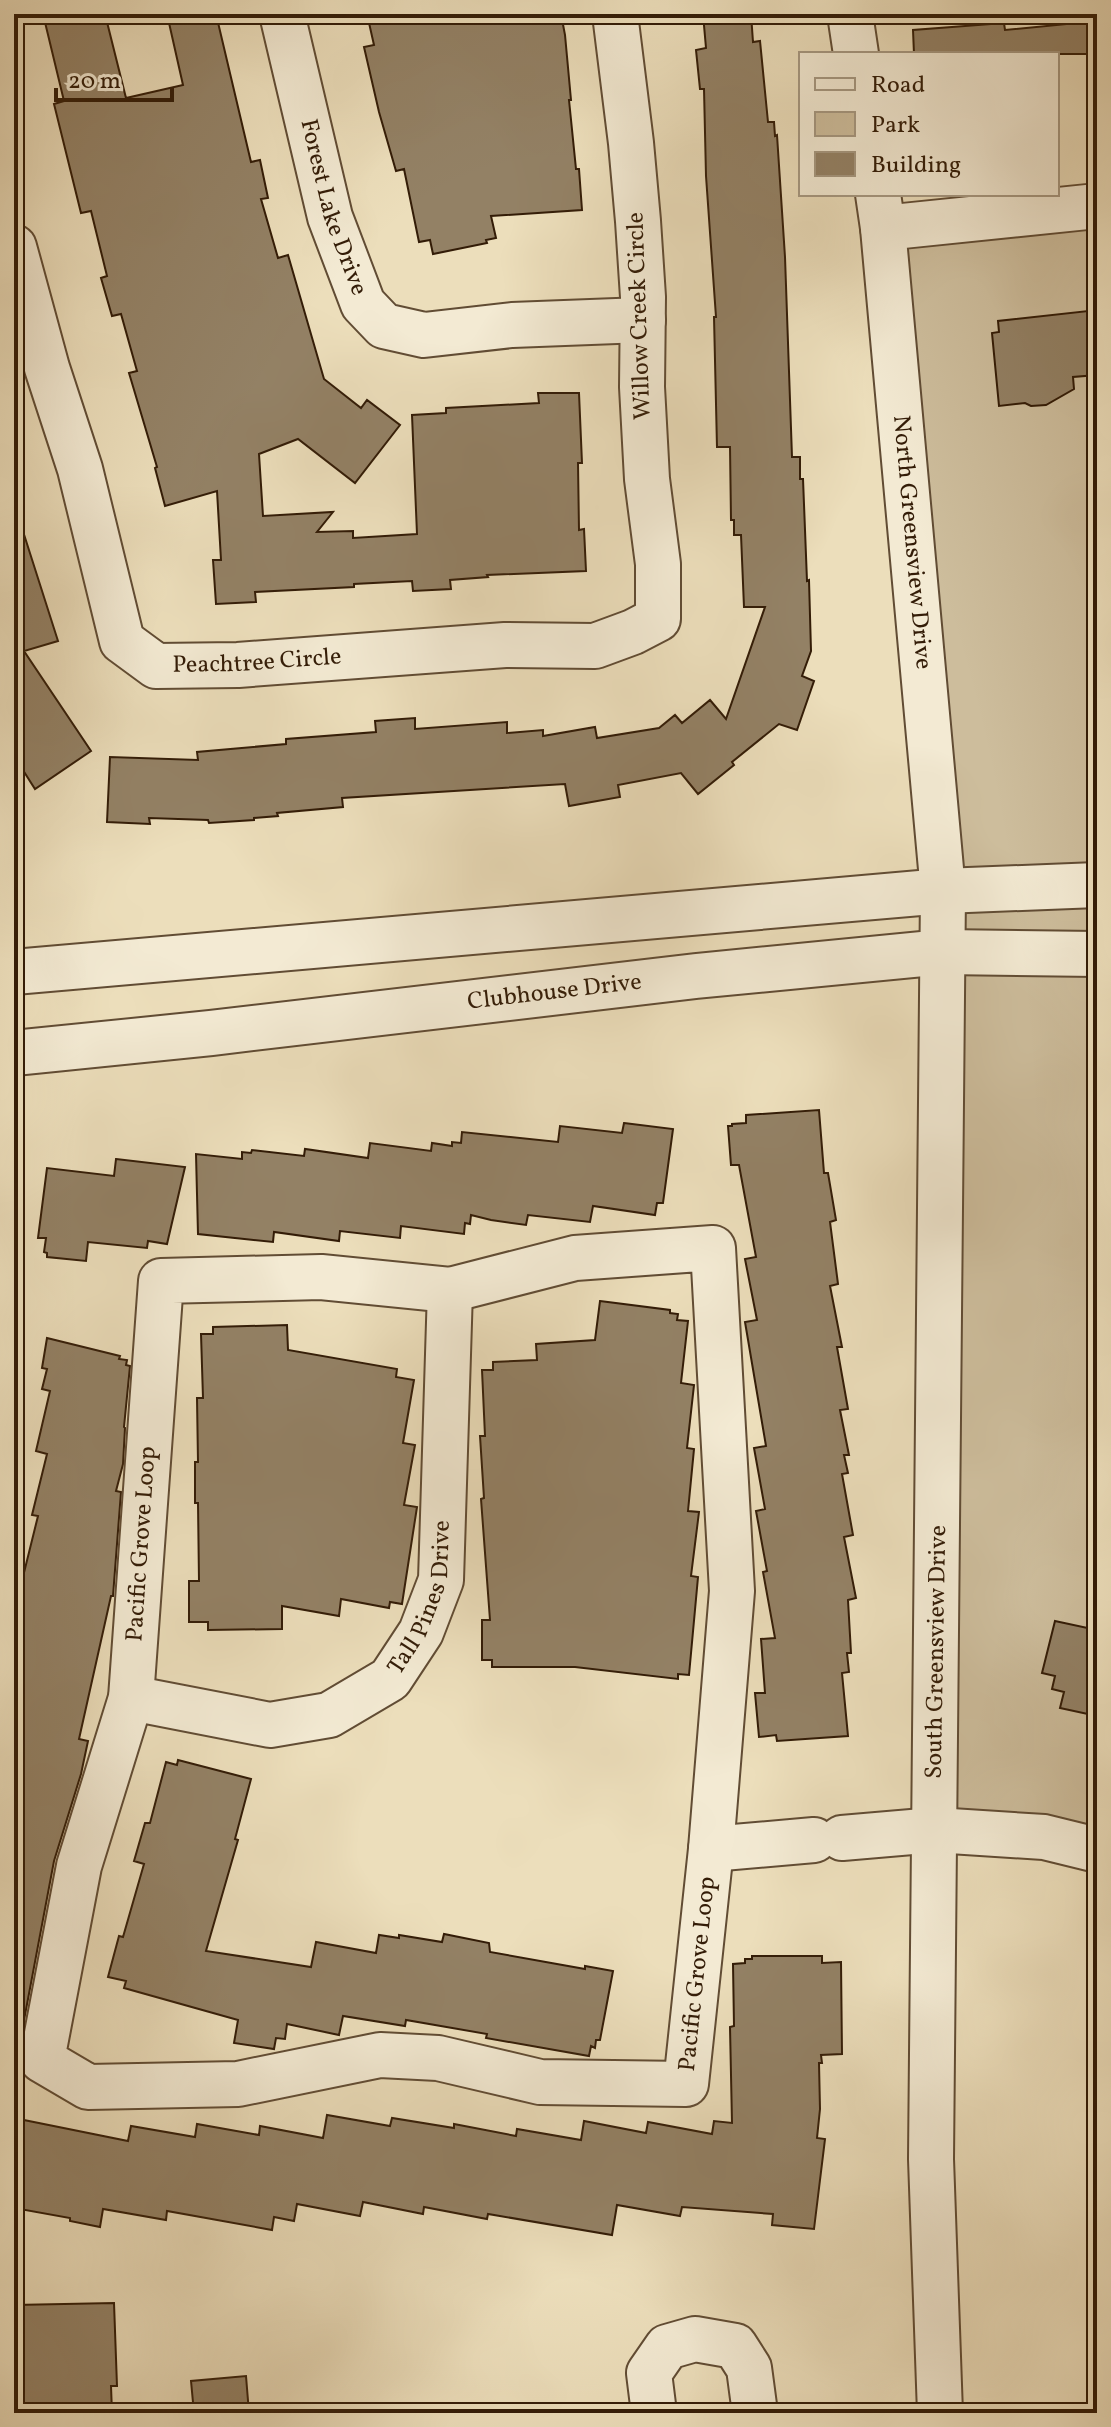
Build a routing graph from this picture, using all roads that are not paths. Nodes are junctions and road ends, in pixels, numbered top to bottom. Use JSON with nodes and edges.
{"nodes":[{"id":1,"x":282,"y":14,"type":"edge"},
{"id":2,"x":615,"y":14,"type":"edge"},
{"id":3,"x":850,"y":14,"type":"edge"},
{"id":4,"x":856,"y":52,"type":"edge"},
{"id":5,"x":1097,"y":206,"type":"edge"},
{"id":6,"x":881,"y":211,"type":"edge"},
{"id":7,"x":14,"y":247,"type":"edge"},
{"id":8,"x":643,"y":320,"type":"junction"},
{"id":9,"x":658,"y":619,"type":"joint"},
{"id":10,"x":1097,"y":885,"type":"edge"},
{"id":11,"x":943,"y":891,"type":"junction"},
{"id":12,"x":943,"y":952,"type":"junction"},
{"id":13,"x":1097,"y":954,"type":"edge"},
{"id":14,"x":14,"y":972,"type":"edge"},
{"id":15,"x":14,"y":1053,"type":"edge"},
{"id":16,"x":450,"y":1290,"type":"junction"},
{"id":17,"x":131,"y":1698,"type":"junction"},
{"id":18,"x":935,"y":1830,"type":"junction"},
{"id":19,"x":711,"y":1849,"type":"junction"},
{"id":20,"x":1097,"y":1850,"type":"edge"},
{"id":21,"x":654,"y":2413,"type":"edge"},
{"id":22,"x":755,"y":2413,"type":"edge"},
{"id":23,"x":940,"y":2413,"type":"edge"}],
"edges":[{"from":1,"to":8,"type":"street","name":"Forest Lake Drive"},
{"from":2,"to":8,"type":"street","name":"Willow Creek Circle"},
{"from":3,"to":4,"type":"street"},
{"from":5,"to":6,"type":"street"},
{"from":6,"to":11,"type":"street","name":"North Greensview Drive"},
{"from":7,"to":9,"type":"street","name":"Peachtree Circle"},
{"from":8,"to":9,"type":"street","name":"Willow Creek Circle"},
{"from":10,"to":11,"type":"street"},
{"from":11,"to":12,"type":"street","name":"South Greensview Drive"},
{"from":11,"to":14,"type":"street"},
{"from":12,"to":13,"type":"street","name":"Clubhouse Drive"},
{"from":12,"to":15,"type":"street","name":"Clubhouse Drive"},
{"from":12,"to":18,"type":"street","name":"South Greensview Drive"},
{"from":16,"to":17,"type":"street","name":"Tall Pines Drive"},
{"from":16,"to":17,"type":"street","name":"Pacific Grove Loop"},
{"from":16,"to":19,"type":"street","name":"Pacific Grove Loop"},
{"from":17,"to":19,"type":"street","name":"Pacific Grove Loop"},
{"from":18,"to":19,"type":"street","name":"Pacific Grove Loop"},
{"from":18,"to":20,"type":"street","name":"Pacific Grove Loop"},
{"from":18,"to":23,"type":"street","name":"South Greensview Drive"},
{"from":21,"to":22,"type":"street"}]}
